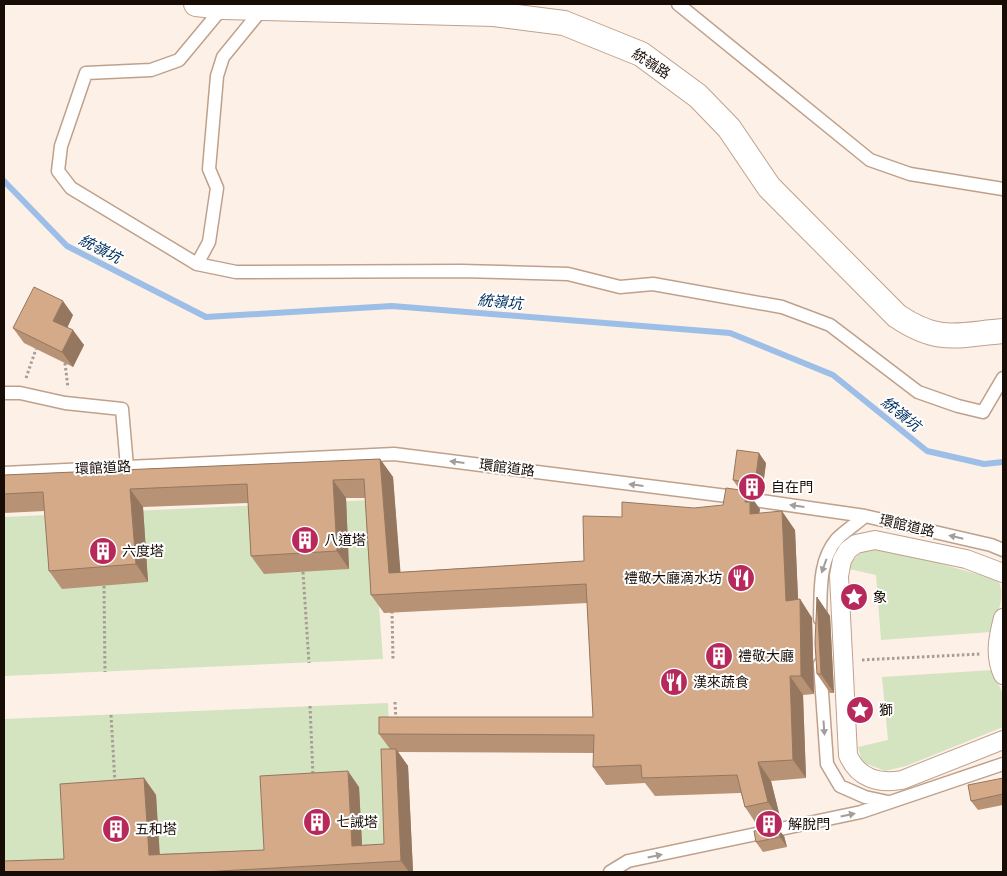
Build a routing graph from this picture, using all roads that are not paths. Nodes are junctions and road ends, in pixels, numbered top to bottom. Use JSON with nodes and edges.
{"nodes":[{"id":1,"x":196,"y":4,"type":"edge"},
{"id":2,"x":678,"y":4,"type":"edge"},
{"id":3,"x":223,"y":7,"type":"junction"},
{"id":4,"x":263,"y":8,"type":"junction"},
{"id":5,"x":1003,"y":189,"type":"edge"},
{"id":6,"x":198,"y":264,"type":"junction"},
{"id":7,"x":1003,"y":331,"type":"edge"},
{"id":8,"x":1003,"y":378,"type":"edge"},
{"id":9,"x":4,"y":393,"type":"edge"},
{"id":10,"x":127,"y":467,"type":"junction"},
{"id":11,"x":4,"y":473,"type":"edge"},
{"id":12,"x":865,"y":516,"type":"junction"},
{"id":13,"x":1003,"y":550,"type":"edge"},
{"id":14,"x":1003,"y":573,"type":"edge"},
{"id":15,"x":1003,"y":618,"type":"edge"},
{"id":16,"x":820,"y":632,"type":"edge"},
{"id":17,"x":820,"y":652,"type":"edge"},
{"id":18,"x":1003,"y":675,"type":"edge"},
{"id":19,"x":1003,"y":740,"type":"edge"},
{"id":20,"x":1003,"y":764,"type":"edge"},
{"id":21,"x":888,"y":802,"type":"junction"},
{"id":22,"x":610,"y":872,"type":"edge"}],
"edges":[{"from":1,"to":3,"type":"street","name":"統嶺路"},
{"from":2,"to":5,"type":"lane"},
{"from":3,"to":4,"type":"street","name":"統嶺路"},
{"from":3,"to":6,"type":"lane"},
{"from":4,"to":6,"type":"lane"},
{"from":4,"to":7,"type":"street","name":"統嶺路"},
{"from":6,"to":8,"type":"lane"},
{"from":9,"to":10,"type":"lane"},
{"from":10,"to":11,"type":"lane","name":"環館道路"},
{"from":12,"to":10,"type":"lane","name":"環館道路","one_way":true},
{"from":13,"to":12,"type":"lane","name":"環館道路","one_way":true},
{"from":12,"to":16,"type":"lane","one_way":true},
{"from":14,"to":19,"type":"street"},
{"from":15,"to":18,"type":"street"},
{"from":17,"to":21,"type":"lane","one_way":true},
{"from":20,"to":21,"type":"lane"},
{"from":22,"to":21,"type":"lane","one_way":true}]}
